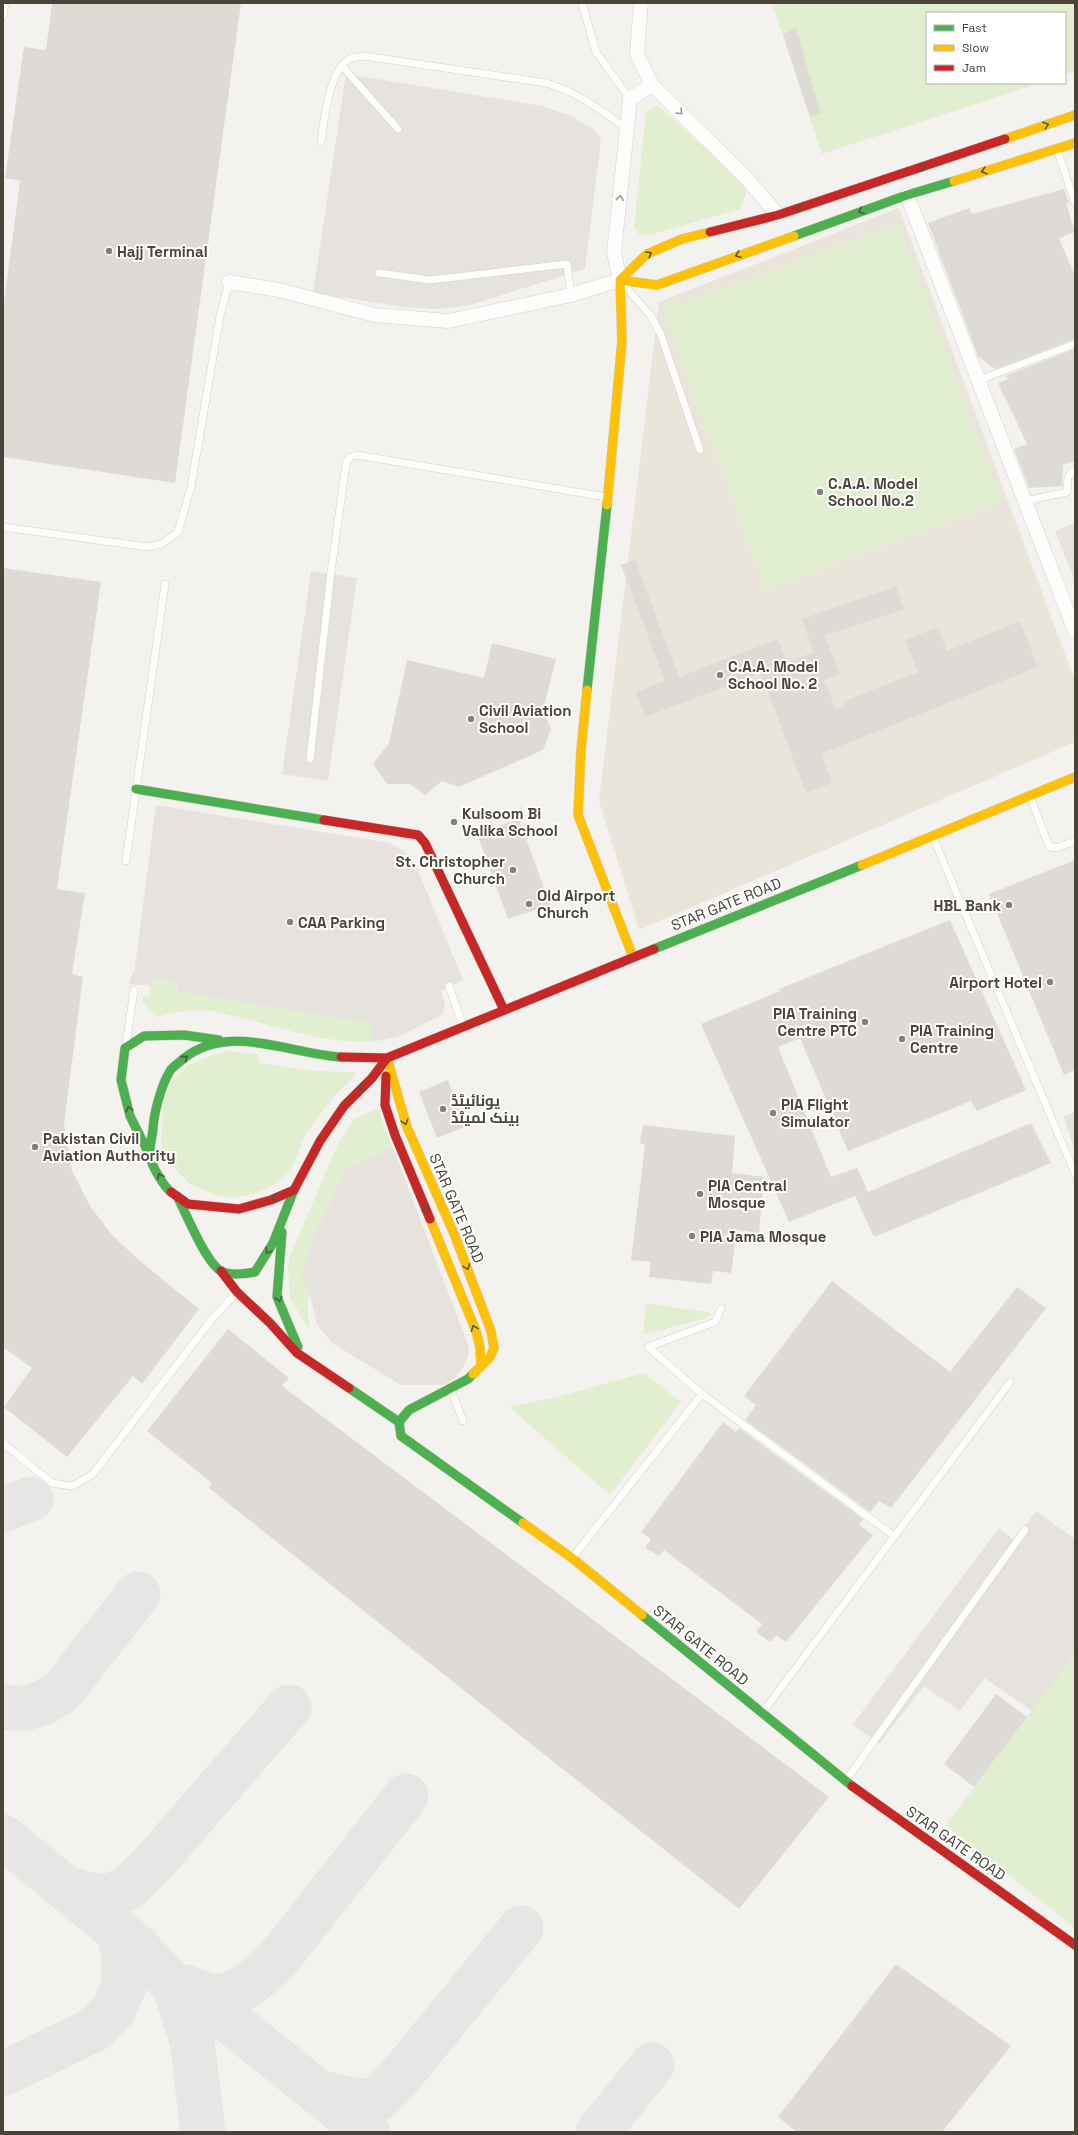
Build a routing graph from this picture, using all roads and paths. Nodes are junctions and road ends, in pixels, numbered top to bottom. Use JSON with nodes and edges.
{"nodes":[{"id":1,"x":5,"y":3,"type":"edge"},
{"id":2,"x":582,"y":3,"type":"edge"},
{"id":3,"x":641,"y":3,"type":"edge"},
{"id":4,"x":3,"y":16,"type":"edge"},
{"id":5,"x":342,"y":66,"type":"junction"},
{"id":6,"x":652,"y":85,"type":"junction"},
{"id":7,"x":630,"y":99,"type":"junction"},
{"id":8,"x":1075,"y":115,"type":"edge"},
{"id":9,"x":398,"y":129,"type":"dead end"},
{"id":10,"x":627,"y":130,"type":"junction"},
{"id":11,"x":998,"y":141,"type":"junction"},
{"id":12,"x":321,"y":142,"type":"dead end"},
{"id":13,"x":1075,"y":143,"type":"edge"},
{"id":14,"x":1056,"y":149,"type":"junction"},
{"id":15,"x":1004,"y":165,"type":"junction"},
{"id":16,"x":1072,"y":185,"type":"edge"},
{"id":17,"x":907,"y":194,"type":"junction"},
{"id":18,"x":1075,"y":203,"type":"edge"},
{"id":19,"x":778,"y":215,"type":"junction"},
{"id":20,"x":379,"y":273,"type":"dead end"},
{"id":21,"x":620,"y":280,"type":"junction"},
{"id":22,"x":229,"y":282,"type":"joint"},
{"id":23,"x":571,"y":295,"type":"junction"},
{"id":24,"x":1075,"y":344,"type":"edge"},
{"id":25,"x":979,"y":380,"type":"junction"},
{"id":26,"x":700,"y":450,"type":"dead end"},
{"id":27,"x":1075,"y":471,"type":"edge"},
{"id":28,"x":608,"y":498,"type":"junction"},
{"id":29,"x":1025,"y":501,"type":"junction"},
{"id":30,"x":3,"y":527,"type":"edge"},
{"id":31,"x":165,"y":584,"type":"dead end"},
{"id":32,"x":1075,"y":631,"type":"edge"},
{"id":33,"x":310,"y":759,"type":"dead end"},
{"id":34,"x":1075,"y":777,"type":"edge"},
{"id":35,"x":136,"y":788,"type":"junction"},
{"id":36,"x":1030,"y":796,"type":"junction"},
{"id":37,"x":932,"y":837,"type":"junction"},
{"id":38,"x":1075,"y":841,"type":"edge"},
{"id":39,"x":126,"y":861,"type":"dead end"},
{"id":40,"x":633,"y":957,"type":"junction"},
{"id":41,"x":449,"y":986,"type":"dead end"},
{"id":42,"x":134,"y":990,"type":"dead end"},
{"id":43,"x":504,"y":1010,"type":"junction"},
{"id":44,"x":463,"y":1026,"type":"junction"},
{"id":45,"x":224,"y":1041,"type":"junction"},
{"id":46,"x":125,"y":1048,"type":"junction"},
{"id":47,"x":387,"y":1058,"type":"junction"},
{"id":48,"x":150,"y":1157,"type":"junction"},
{"id":49,"x":1075,"y":1174,"type":"edge"},
{"id":50,"x":294,"y":1190,"type":"junction"},
{"id":51,"x":177,"y":1196,"type":"junction"},
{"id":52,"x":283,"y":1218,"type":"junction"},
{"id":53,"x":220,"y":1271,"type":"junction"},
{"id":54,"x":237,"y":1292,"type":"junction"},
{"id":55,"x":721,"y":1309,"type":"dead end"},
{"id":56,"x":301,"y":1355,"type":"junction"},
{"id":57,"x":481,"y":1366,"type":"junction"},
{"id":58,"x":1010,"y":1382,"type":"dead end"},
{"id":59,"x":451,"y":1390,"type":"junction"},
{"id":60,"x":702,"y":1394,"type":"junction"},
{"id":61,"x":463,"y":1421,"type":"dead end"},
{"id":62,"x":399,"y":1422,"type":"junction"},
{"id":63,"x":3,"y":1443,"type":"edge"},
{"id":64,"x":1025,"y":1530,"type":"dead end"},
{"id":65,"x":894,"y":1536,"type":"junction"},
{"id":66,"x":572,"y":1558,"type":"junction"},
{"id":67,"x":762,"y":1713,"type":"junction"},
{"id":68,"x":845,"y":1781,"type":"junction"},
{"id":69,"x":1075,"y":1945,"type":"edge"}],
"edges":[{"from":1,"to":4,"type":"lane"},
{"from":2,"to":7,"type":"lane"},
{"from":3,"to":6,"type":"street"},
{"from":5,"to":9,"type":"lane"},
{"from":5,"to":10,"type":"lane"},
{"from":5,"to":12,"type":"lane"},
{"from":6,"to":7,"type":"street"},
{"from":6,"to":19,"type":"street","one_way":true},
{"from":7,"to":10,"type":"street"},
{"from":11,"to":8,"type":"street","one_way":true},
{"from":21,"to":10,"type":"street","one_way":true},
{"from":11,"to":15,"type":"street"},
{"from":19,"to":11,"type":"street","one_way":true},
{"from":13,"to":14,"type":"street"},
{"from":14,"to":15,"type":"street"},
{"from":14,"to":16,"type":"lane"},
{"from":15,"to":17,"type":"street","one_way":true},
{"from":16,"to":18,"type":"lane"},
{"from":17,"to":21,"type":"street","one_way":true},
{"from":17,"to":25,"type":"street"},
{"from":21,"to":19,"type":"street","one_way":true},
{"from":20,"to":23,"type":"lane"},
{"from":21,"to":23,"type":"street"},
{"from":21,"to":26,"type":"lane"},
{"from":21,"to":28,"type":"street"},
{"from":22,"to":23,"type":"street"},
{"from":22,"to":30,"type":"lane"},
{"from":24,"to":25,"type":"lane"},
{"from":25,"to":29,"type":"street"},
{"from":27,"to":29,"type":"lane"},
{"from":28,"to":33,"type":"lane"},
{"from":28,"to":40,"type":"street"},
{"from":29,"to":32,"type":"street"},
{"from":31,"to":35,"type":"lane"},
{"from":34,"to":36,"type":"street","name":"STAR GATE ROAD"},
{"from":35,"to":39,"type":"lane"},
{"from":35,"to":43,"type":"street"},
{"from":36,"to":37,"type":"street","name":"STAR GATE ROAD"},
{"from":36,"to":38,"type":"lane"},
{"from":37,"to":40,"type":"street","name":"STAR GATE ROAD"},
{"from":37,"to":49,"type":"lane"},
{"from":40,"to":43,"type":"street","name":"STAR GATE ROAD"},
{"from":41,"to":44,"type":"lane"},
{"from":42,"to":46,"type":"lane"},
{"from":43,"to":44,"type":"street","name":"STAR GATE ROAD"},
{"from":44,"to":47,"type":"street","name":"STAR GATE ROAD"},
{"from":45,"to":46,"type":"street"},
{"from":45,"to":47,"type":"street"},
{"from":48,"to":45,"type":"street","one_way":true},
{"from":48,"to":46,"type":"street","one_way":true},
{"from":47,"to":50,"type":"street","one_way":true},
{"from":57,"to":47,"type":"street","name":"STAR GATE ROAD","one_way":true},
{"from":47,"to":57,"type":"street","name":"STAR GATE ROAD","one_way":true},
{"from":51,"to":48,"type":"street","one_way":true},
{"from":50,"to":51,"type":"street","one_way":true},
{"from":50,"to":52,"type":"street"},
{"from":51,"to":53,"type":"street"},
{"from":52,"to":53,"type":"street","one_way":true},
{"from":52,"to":56,"type":"street","one_way":true},
{"from":53,"to":54,"type":"street"},
{"from":54,"to":56,"type":"street"},
{"from":54,"to":63,"type":"lane"},
{"from":55,"to":60,"type":"lane"},
{"from":56,"to":62,"type":"street"},
{"from":57,"to":59,"type":"street","name":"STAR GATE ROAD"},
{"from":58,"to":65,"type":"lane"},
{"from":59,"to":61,"type":"lane"},
{"from":59,"to":62,"type":"street","name":"STAR GATE ROAD"},
{"from":60,"to":65,"type":"lane"},
{"from":60,"to":66,"type":"lane"},
{"from":62,"to":66,"type":"street","name":"STAR GATE ROAD"},
{"from":64,"to":68,"type":"lane"},
{"from":65,"to":67,"type":"lane"},
{"from":66,"to":67,"type":"street","name":"STAR GATE ROAD"},
{"from":67,"to":68,"type":"street","name":"STAR GATE ROAD"},
{"from":68,"to":69,"type":"street","name":"STAR GATE ROAD"}]}
